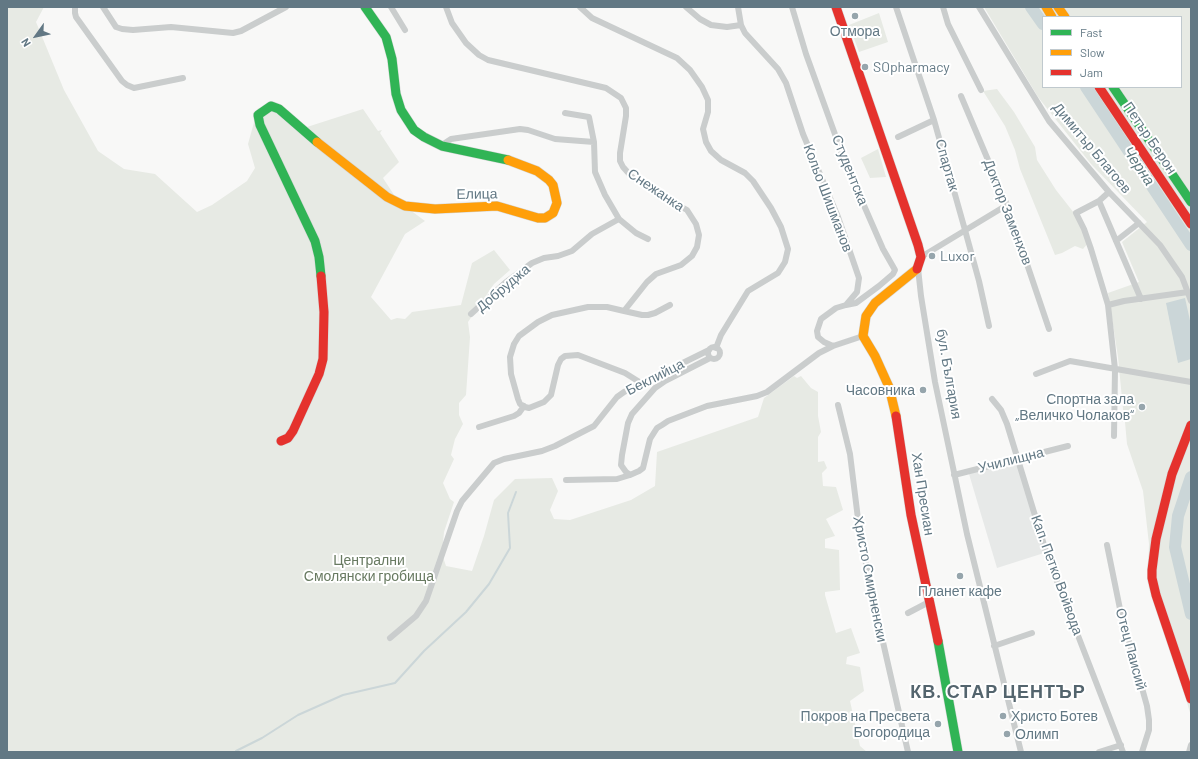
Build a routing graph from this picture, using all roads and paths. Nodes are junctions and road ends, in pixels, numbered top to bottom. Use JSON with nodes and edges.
{"nodes":[{"id":1,"x":75,"y":7,"type":"edge"},
{"id":2,"x":103,"y":7,"type":"edge"},
{"id":3,"x":286,"y":7,"type":"edge"},
{"id":4,"x":365,"y":7,"type":"edge"},
{"id":5,"x":392,"y":7,"type":"edge"},
{"id":6,"x":446,"y":7,"type":"edge"},
{"id":7,"x":580,"y":7,"type":"edge"},
{"id":8,"x":686,"y":7,"type":"edge"},
{"id":9,"x":738,"y":7,"type":"edge"},
{"id":10,"x":792,"y":7,"type":"edge"},
{"id":11,"x":836,"y":7,"type":"edge"},
{"id":12,"x":842,"y":7,"type":"edge"},
{"id":13,"x":896,"y":7,"type":"edge"},
{"id":14,"x":943,"y":7,"type":"edge"},
{"id":15,"x":979,"y":7,"type":"edge"},
{"id":16,"x":1046,"y":7,"type":"edge"},
{"id":17,"x":1058,"y":7,"type":"edge"},
{"id":18,"x":1051,"y":16,"type":"edge"},
{"id":19,"x":1064,"y":16,"type":"edge"},
{"id":20,"x":840,"y":18,"type":"junction"},
{"id":21,"x":741,"y":25,"type":"junction"},
{"id":22,"x":405,"y":30,"type":"dead end"},
{"id":23,"x":183,"y":78,"type":"dead end"},
{"id":24,"x":1100,"y":88,"type":"edge"},
{"id":25,"x":1114,"y":88,"type":"edge"},
{"id":26,"x":981,"y":90,"type":"dead end"},
{"id":27,"x":961,"y":96,"type":"dead end"},
{"id":28,"x":565,"y":113,"type":"dead end"},
{"id":29,"x":934,"y":120,"type":"junction"},
{"id":30,"x":898,"y":137,"type":"dead end"},
{"id":31,"x":594,"y":142,"type":"junction"},
{"id":32,"x":442,"y":146,"type":"junction"},
{"id":33,"x":1109,"y":192,"type":"junction"},
{"id":34,"x":1099,"y":201,"type":"junction"},
{"id":35,"x":1191,"y":202,"type":"edge"},
{"id":36,"x":1007,"y":205,"type":"junction"},
{"id":37,"x":619,"y":219,"type":"junction"},
{"id":38,"x":1139,"y":223,"type":"junction"},
{"id":39,"x":1191,"y":224,"type":"edge"},
{"id":40,"x":965,"y":230,"type":"junction"},
{"id":41,"x":648,"y":239,"type":"dead end"},
{"id":42,"x":1116,"y":241,"type":"junction"},
{"id":43,"x":921,"y":257,"type":"junction"},
{"id":44,"x":918,"y":268,"type":"junction"},
{"id":45,"x":1188,"y":292,"type":"junction"},
{"id":46,"x":1141,"y":299,"type":"junction"},
{"id":47,"x":1191,"y":301,"type":"edge"},
{"id":48,"x":670,"y":305,"type":"dead end"},
{"id":49,"x":1108,"y":305,"type":"junction"},
{"id":50,"x":846,"y":306,"type":"junction"},
{"id":51,"x":624,"y":311,"type":"junction"},
{"id":52,"x":471,"y":314,"type":"dead end"},
{"id":53,"x":989,"y":326,"type":"dead end"},
{"id":54,"x":1049,"y":329,"type":"dead end"},
{"id":55,"x":863,"y":334,"type":"junction"},
{"id":56,"x":833,"y":346,"type":"junction"},
{"id":57,"x":716,"y":348,"type":"junction"},
{"id":58,"x":709,"y":350,"type":"junction"},
{"id":59,"x":710,"y":358,"type":"junction"},
{"id":60,"x":1115,"y":369,"type":"junction"},
{"id":61,"x":1036,"y":374,"type":"dead end"},
{"id":62,"x":1191,"y":382,"type":"edge"},
{"id":63,"x":641,"y":383,"type":"junction"},
{"id":64,"x":992,"y":399,"type":"dead end"},
{"id":65,"x":838,"y":405,"type":"dead end"},
{"id":66,"x":524,"y":406,"type":"junction"},
{"id":67,"x":1191,"y":425,"type":"edge"},
{"id":68,"x":479,"y":427,"type":"dead end"},
{"id":69,"x":1114,"y":436,"type":"dead end"},
{"id":70,"x":281,"y":441,"type":"dead end"},
{"id":71,"x":1068,"y":446,"type":"dead end"},
{"id":72,"x":1017,"y":459,"type":"junction"},
{"id":73,"x":630,"y":475,"type":"junction"},
{"id":74,"x":954,"y":475,"type":"junction"},
{"id":75,"x":566,"y":480,"type":"dead end"},
{"id":76,"x":1107,"y":545,"type":"dead end"},
{"id":77,"x":929,"y":602,"type":"junction"},
{"id":78,"x":908,"y":613,"type":"dead end"},
{"id":79,"x":1032,"y":633,"type":"dead end"},
{"id":80,"x":390,"y":638,"type":"dead end"},
{"id":81,"x":994,"y":646,"type":"junction"},
{"id":82,"x":1191,"y":699,"type":"edge"},
{"id":83,"x":1121,"y":744,"type":"junction"},
{"id":84,"x":1191,"y":745,"type":"edge"},
{"id":85,"x":908,"y":752,"type":"edge"},
{"id":86,"x":958,"y":752,"type":"edge"},
{"id":87,"x":1021,"y":752,"type":"edge"},
{"id":88,"x":1099,"y":752,"type":"edge"},
{"id":89,"x":1123,"y":752,"type":"edge"},
{"id":90,"x":1142,"y":752,"type":"edge"},
{"id":91,"x":1189,"y":752,"type":"edge"}],
"edges":[{"from":1,"to":23,"type":"street"},
{"from":2,"to":3,"type":"street"},
{"from":4,"to":32,"type":"street","name":"Елица"},
{"from":5,"to":22,"type":"street"},
{"from":6,"to":51,"type":"street","name":"Снежанка"},
{"from":7,"to":57,"type":"street"},
{"from":8,"to":21,"type":"street"},
{"from":9,"to":21,"type":"street","name":"Кольо Шишманов"},
{"from":10,"to":50,"type":"street","name":"Студентска"},
{"from":11,"to":20,"type":"street"},
{"from":12,"to":20,"type":"street"},
{"from":13,"to":29,"type":"street","name":"Спартак"},
{"from":14,"to":26,"type":"street"},
{"from":15,"to":33,"type":"street","name":"Димитър Благоев"},
{"from":16,"to":18,"type":"street"},
{"from":17,"to":19,"type":"street"},
{"from":20,"to":43,"type":"street"},
{"from":21,"to":50,"type":"street","name":"Кольо Шишманов"},
{"from":24,"to":39,"type":"street","name":"Петър Берон"},
{"from":25,"to":35,"type":"street","name":"Петър Берон"},
{"from":27,"to":36,"type":"street","name":"Доктор Заменхов"},
{"from":28,"to":31,"type":"street"},
{"from":29,"to":30,"type":"street"},
{"from":29,"to":40,"type":"street","name":"Спартак"},
{"from":31,"to":32,"type":"street"},
{"from":31,"to":37,"type":"street"},
{"from":32,"to":70,"type":"street","name":"Елица"},
{"from":33,"to":34,"type":"street"},
{"from":33,"to":38,"type":"street","name":"Димитър Благоев"},
{"from":34,"to":42,"type":"street"},
{"from":34,"to":49,"type":"street"},
{"from":36,"to":40,"type":"street"},
{"from":36,"to":54,"type":"street","name":"Доктор Заменхов"},
{"from":37,"to":41,"type":"street"},
{"from":37,"to":52,"type":"street","name":"Добруджа"},
{"from":38,"to":42,"type":"street"},
{"from":38,"to":45,"type":"street","name":"Димитър Благоев"},
{"from":40,"to":43,"type":"street"},
{"from":40,"to":53,"type":"street","name":"Спартак"},
{"from":42,"to":46,"type":"street"},
{"from":43,"to":44,"type":"street","name":"бул. България"},
{"from":44,"to":55,"type":"street"},
{"from":44,"to":74,"type":"street","name":"бул. България"},
{"from":45,"to":46,"type":"street"},
{"from":45,"to":47,"type":"street","name":"Димитър Благоев"},
{"from":46,"to":49,"type":"street"},
{"from":48,"to":51,"type":"street"},
{"from":49,"to":60,"type":"street"},
{"from":50,"to":56,"type":"street"},
{"from":51,"to":66,"type":"street"},
{"from":55,"to":56,"type":"street"},
{"from":55,"to":77,"type":"street","name":"Хан Пресиан"},
{"from":56,"to":73,"type":"street"},
{"from":57,"to":58,"type":"street"},
{"from":57,"to":59,"type":"street"},
{"from":58,"to":59,"type":"street"},
{"from":58,"to":63,"type":"street","name":"Беклийца"},
{"from":59,"to":73,"type":"street"},
{"from":60,"to":61,"type":"street"},
{"from":60,"to":62,"type":"street"},
{"from":60,"to":69,"type":"street"},
{"from":63,"to":66,"type":"street"},
{"from":63,"to":80,"type":"street","name":"Беклийца"},
{"from":64,"to":72,"type":"street","name":"Кап. Петко Войвода"},
{"from":65,"to":85,"type":"street","name":"Христо Смирненски"},
{"from":66,"to":68,"type":"street"},
{"from":67,"to":82,"type":"street"},
{"from":71,"to":72,"type":"street","name":"Училищна"},
{"from":72,"to":74,"type":"street","name":"Училищна"},
{"from":72,"to":83,"type":"street","name":"Кап. Петко Войвода"},
{"from":73,"to":75,"type":"street"},
{"from":74,"to":81,"type":"street","name":"бул. България"},
{"from":76,"to":90,"type":"street","name":"Отец Паисий"},
{"from":77,"to":78,"type":"street"},
{"from":77,"to":86,"type":"street","name":"Хан Пресиан"},
{"from":79,"to":81,"type":"street"},
{"from":81,"to":87,"type":"street","name":"бул. България"},
{"from":83,"to":88,"type":"street"},
{"from":83,"to":89,"type":"street","name":"Кап. Петко Войвода"},
{"from":84,"to":91,"type":"street"}]}
